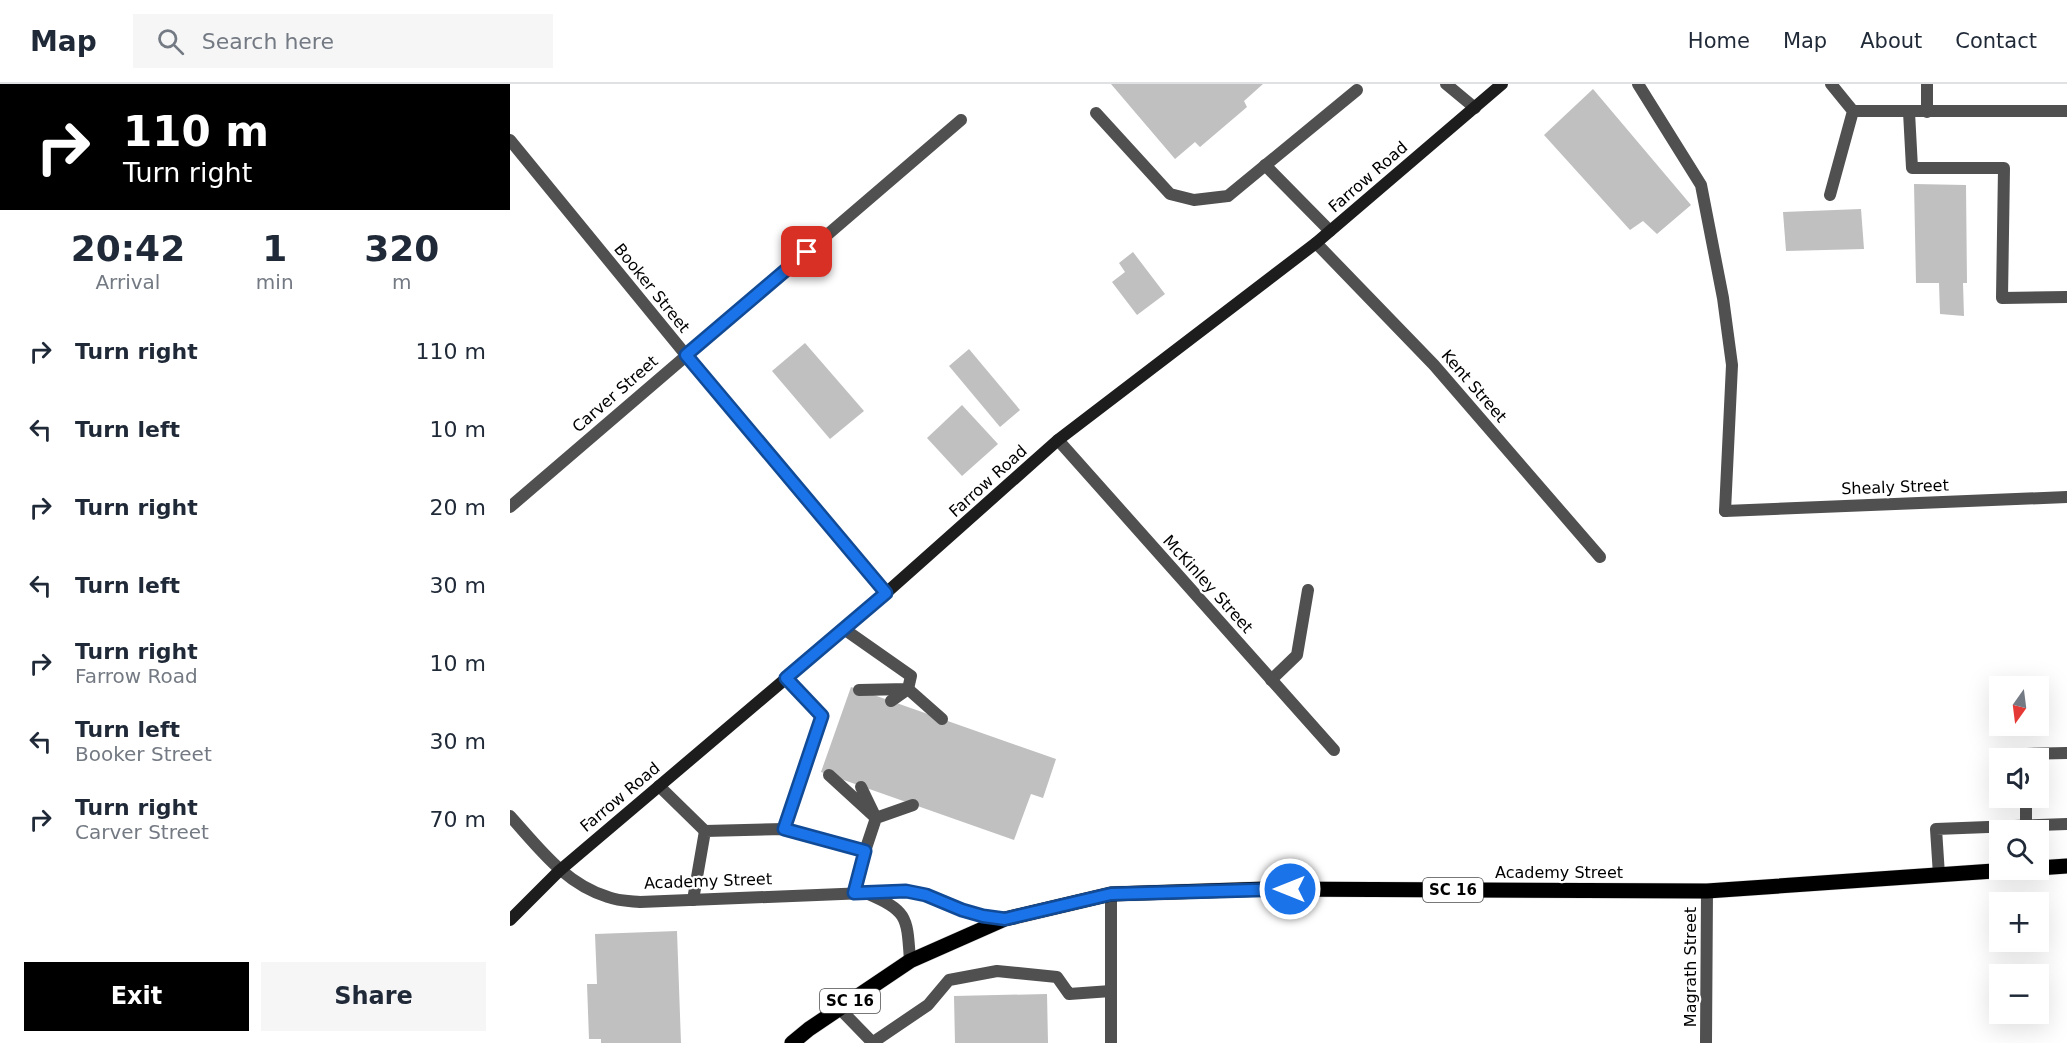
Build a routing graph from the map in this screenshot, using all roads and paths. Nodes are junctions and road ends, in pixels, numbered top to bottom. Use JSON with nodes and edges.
{"nodes":[{"id":1,"x":1446,"y":84,"type":"edge"},
{"id":2,"x":1502,"y":84,"type":"edge"},
{"id":3,"x":1638,"y":84,"type":"edge"},
{"id":4,"x":1831,"y":84,"type":"edge"},
{"id":5,"x":1926,"y":84,"type":"edge"},
{"id":6,"x":1356,"y":90,"type":"dead end"},
{"id":7,"x":1475,"y":108,"type":"junction"},
{"id":8,"x":1853,"y":111,"type":"junction"},
{"id":9,"x":2067,"y":111,"type":"edge"},
{"id":10,"x":1909,"y":112,"type":"junction"},
{"id":11,"x":1927,"y":112,"type":"junction"},
{"id":12,"x":1096,"y":113,"type":"dead end"},
{"id":13,"x":962,"y":120,"type":"dead end"},
{"id":14,"x":510,"y":140,"type":"edge"},
{"id":15,"x":1265,"y":165,"type":"junction"},
{"id":16,"x":1830,"y":195,"type":"dead end"},
{"id":17,"x":1330,"y":231,"type":"junction"},
{"id":18,"x":1317,"y":243,"type":"junction"},
{"id":19,"x":2067,"y":297,"type":"edge"},
{"id":20,"x":686,"y":355,"type":"junction"},
{"id":21,"x":1058,"y":440,"type":"junction"},
{"id":22,"x":2067,"y":496,"type":"edge"},
{"id":23,"x":510,"y":507,"type":"edge"},
{"id":24,"x":1600,"y":557,"type":"dead end"},
{"id":25,"x":1308,"y":590,"type":"dead end"},
{"id":26,"x":886,"y":593,"type":"junction"},
{"id":27,"x":844,"y":629,"type":"junction"},
{"id":28,"x":786,"y":678,"type":"junction"},
{"id":29,"x":1271,"y":680,"type":"junction"},
{"id":30,"x":908,"y":689,"type":"junction"},
{"id":31,"x":859,"y":690,"type":"dead end"},
{"id":32,"x":891,"y":701,"type":"dead end"},
{"id":33,"x":942,"y":719,"type":"dead end"},
{"id":34,"x":1334,"y":750,"type":"dead end"},
{"id":35,"x":2049,"y":753,"type":"edge"},
{"id":36,"x":2067,"y":753,"type":"edge"},
{"id":37,"x":829,"y":775,"type":"dead end"},
{"id":38,"x":659,"y":786,"type":"junction"},
{"id":39,"x":861,"y":787,"type":"dead end"},
{"id":40,"x":913,"y":805,"type":"dead end"},
{"id":41,"x":510,"y":816,"type":"edge"},
{"id":42,"x":876,"y":818,"type":"junction"},
{"id":43,"x":2067,"y":824,"type":"edge"},
{"id":44,"x":2049,"y":825,"type":"edge"},
{"id":45,"x":1989,"y":827,"type":"edge"},
{"id":46,"x":784,"y":829,"type":"junction"},
{"id":47,"x":705,"y":831,"type":"junction"},
{"id":48,"x":865,"y":851,"type":"junction"},
{"id":49,"x":2067,"y":866,"type":"edge"},
{"id":50,"x":2049,"y":867,"type":"edge"},
{"id":51,"x":559,"y":871,"type":"junction"},
{"id":52,"x":1989,"y":871,"type":"edge"},
{"id":53,"x":1938,"y":875,"type":"junction"},
{"id":54,"x":1707,"y":891,"type":"junction"},
{"id":55,"x":860,"y":893,"type":"junction"},
{"id":56,"x":1111,"y":894,"type":"junction"},
{"id":57,"x":693,"y":900,"type":"junction"},
{"id":58,"x":1005,"y":919,"type":"junction"},
{"id":59,"x":510,"y":920,"type":"edge"},
{"id":60,"x":910,"y":961,"type":"junction"},
{"id":61,"x":1111,"y":991,"type":"junction"},
{"id":62,"x":839,"y":1008,"type":"junction"},
{"id":63,"x":792,"y":1043,"type":"edge"},
{"id":64,"x":872,"y":1043,"type":"edge"},
{"id":65,"x":1111,"y":1043,"type":"edge"},
{"id":66,"x":1706,"y":1043,"type":"edge"}],
"edges":[{"from":1,"to":7,"type":"street"},
{"from":2,"to":7,"type":"main road","name":"Farrow Road"},
{"from":3,"to":22,"type":"street","name":"Shealy Street"},
{"from":4,"to":8,"type":"street"},
{"from":5,"to":11,"type":"street"},
{"from":6,"to":15,"type":"street"},
{"from":7,"to":17,"type":"main road","name":"Farrow Road"},
{"from":8,"to":10,"type":"street"},
{"from":8,"to":16,"type":"street"},
{"from":9,"to":11,"type":"street"},
{"from":10,"to":11,"type":"street"},
{"from":10,"to":19,"type":"street"},
{"from":12,"to":15,"type":"street"},
{"from":13,"to":20,"type":"street","name":"Carver Street"},
{"from":14,"to":20,"type":"street","name":"Booker Street"},
{"from":15,"to":17,"type":"street"},
{"from":17,"to":18,"type":"main road","name":"Farrow Road"},
{"from":18,"to":21,"type":"main road","name":"Farrow Road"},
{"from":18,"to":24,"type":"street","name":"Kent Street"},
{"from":20,"to":23,"type":"street","name":"Carver Street"},
{"from":20,"to":26,"type":"street","name":"Booker Street"},
{"from":21,"to":26,"type":"main road","name":"Farrow Road"},
{"from":21,"to":29,"type":"street","name":"McKinley Street"},
{"from":25,"to":29,"type":"street"},
{"from":26,"to":27,"type":"main road","name":"Farrow Road"},
{"from":27,"to":28,"type":"main road","name":"Farrow Road"},
{"from":27,"to":30,"type":"street"},
{"from":28,"to":38,"type":"main road","name":"Farrow Road"},
{"from":28,"to":46,"type":"street"},
{"from":29,"to":34,"type":"street","name":"McKinley Street"},
{"from":30,"to":31,"type":"street"},
{"from":30,"to":32,"type":"street"},
{"from":30,"to":33,"type":"street"},
{"from":35,"to":36,"type":"street"},
{"from":37,"to":42,"type":"street"},
{"from":38,"to":47,"type":"street"},
{"from":38,"to":51,"type":"main road","name":"Farrow Road"},
{"from":39,"to":42,"type":"street"},
{"from":40,"to":42,"type":"street"},
{"from":41,"to":51,"type":"street","name":"Academy Street"},
{"from":42,"to":48,"type":"street"},
{"from":43,"to":44,"type":"street"},
{"from":45,"to":53,"type":"street"},
{"from":46,"to":47,"type":"street"},
{"from":46,"to":48,"type":"street"},
{"from":47,"to":57,"type":"street"},
{"from":48,"to":55,"type":"street"},
{"from":49,"to":50,"type":"main road"},
{"from":51,"to":57,"type":"street","name":"Academy Street"},
{"from":51,"to":59,"type":"main road","name":"Farrow Road"},
{"from":52,"to":53,"type":"main road","name":"Academy Street","number":"SC 16"},
{"from":53,"to":54,"type":"main road","name":"Academy Street","number":"SC 16"},
{"from":54,"to":56,"type":"main road","name":"Academy Street","number":"SC 16"},
{"from":54,"to":66,"type":"street","name":"Magrath Street"},
{"from":55,"to":57,"type":"street","name":"Academy Street"},
{"from":55,"to":58,"type":"street","name":"Academy Street"},
{"from":55,"to":60,"type":"street","name":"Academy Street"},
{"from":56,"to":58,"type":"main road","name":"Academy Street","number":"SC 16"},
{"from":56,"to":61,"type":"street"},
{"from":58,"to":60,"type":"main road","name":"Academy Street","number":"SC 16"},
{"from":60,"to":62,"type":"main road","name":"Academy Street","number":"SC 16"},
{"from":61,"to":64,"type":"street"},
{"from":61,"to":65,"type":"street"},
{"from":62,"to":63,"type":"main road","name":"Academy Street","number":"SC 16"},
{"from":62,"to":64,"type":"street"}]}
